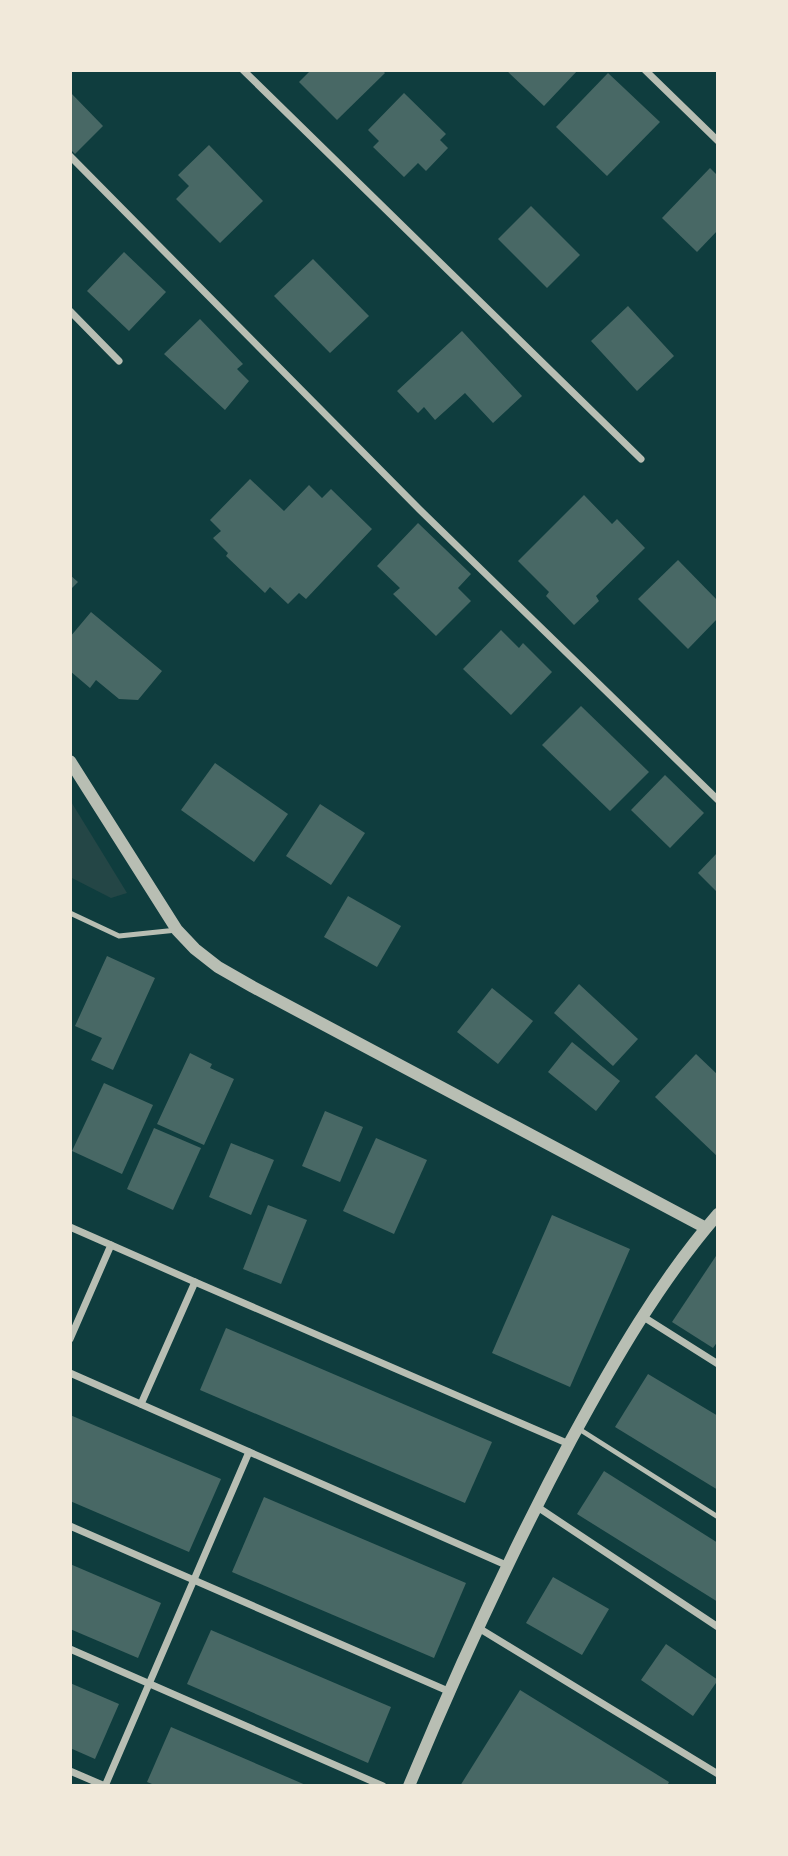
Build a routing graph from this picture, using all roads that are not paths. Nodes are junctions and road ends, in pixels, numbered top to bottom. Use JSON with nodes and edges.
{"nodes":[{"id":1,"x":243,"y":70,"type":"edge"},
{"id":2,"x":645,"y":70,"type":"edge"},
{"id":3,"x":718,"y":141,"type":"edge"},
{"id":4,"x":70,"y":156,"type":"edge"},
{"id":5,"x":70,"y":311,"type":"edge"},
{"id":6,"x":120,"y":361,"type":"dead end"},
{"id":7,"x":640,"y":459,"type":"dead end"},
{"id":8,"x":70,"y":761,"type":"edge"},
{"id":9,"x":718,"y":800,"type":"edge"},
{"id":10,"x":70,"y":913,"type":"edge"},
{"id":11,"x":177,"y":930,"type":"junction"},
{"id":12,"x":718,"y":1213,"type":"edge"},
{"id":13,"x":70,"y":1227,"type":"edge"},
{"id":14,"x":706,"y":1228,"type":"junction"},
{"id":15,"x":111,"y":1245,"type":"junction"},
{"id":16,"x":195,"y":1282,"type":"junction"},
{"id":17,"x":642,"y":1317,"type":"junction"},
{"id":18,"x":70,"y":1339,"type":"edge"},
{"id":19,"x":718,"y":1364,"type":"edge"},
{"id":20,"x":70,"y":1373,"type":"edge"},
{"id":21,"x":141,"y":1404,"type":"junction"},
{"id":22,"x":578,"y":1428,"type":"junction"},
{"id":23,"x":569,"y":1444,"type":"junction"},
{"id":24,"x":249,"y":1452,"type":"junction"},
{"id":25,"x":536,"y":1506,"type":"junction"},
{"id":26,"x":718,"y":1517,"type":"edge"},
{"id":27,"x":70,"y":1526,"type":"edge"},
{"id":28,"x":506,"y":1564,"type":"junction"},
{"id":29,"x":194,"y":1580,"type":"junction"},
{"id":30,"x":477,"y":1627,"type":"junction"},
{"id":31,"x":718,"y":1627,"type":"edge"},
{"id":32,"x":70,"y":1649,"type":"edge"},
{"id":33,"x":149,"y":1684,"type":"junction"},
{"id":34,"x":448,"y":1690,"type":"junction"},
{"id":35,"x":70,"y":1771,"type":"edge"},
{"id":36,"x":718,"y":1774,"type":"edge"},
{"id":37,"x":105,"y":1786,"type":"edge"},
{"id":38,"x":383,"y":1786,"type":"edge"},
{"id":39,"x":409,"y":1786,"type":"edge"}],
"edges":[{"from":1,"to":7,"type":"street"},
{"from":2,"to":3,"type":"street"},
{"from":4,"to":9,"type":"street"},
{"from":5,"to":6,"type":"street"},
{"from":8,"to":11,"type":"street"},
{"from":10,"to":11,"type":"lane"},
{"from":11,"to":14,"type":"street"},
{"from":12,"to":14,"type":"street"},
{"from":13,"to":15,"type":"street"},
{"from":14,"to":17,"type":"street"},
{"from":15,"to":16,"type":"street"},
{"from":15,"to":18,"type":"street"},
{"from":16,"to":21,"type":"street"},
{"from":16,"to":23,"type":"street"},
{"from":17,"to":19,"type":"street"},
{"from":17,"to":22,"type":"street"},
{"from":20,"to":21,"type":"street"},
{"from":21,"to":24,"type":"street"},
{"from":22,"to":23,"type":"street"},
{"from":22,"to":26,"type":"lane"},
{"from":23,"to":25,"type":"street"},
{"from":24,"to":28,"type":"street"},
{"from":24,"to":29,"type":"street"},
{"from":25,"to":28,"type":"street"},
{"from":25,"to":31,"type":"street"},
{"from":27,"to":29,"type":"street"},
{"from":28,"to":30,"type":"street"},
{"from":29,"to":33,"type":"street"},
{"from":29,"to":34,"type":"street"},
{"from":30,"to":34,"type":"street"},
{"from":30,"to":36,"type":"street"},
{"from":32,"to":33,"type":"street"},
{"from":33,"to":37,"type":"street"},
{"from":33,"to":38,"type":"street"},
{"from":34,"to":39,"type":"street"},
{"from":35,"to":37,"type":"street"}]}
